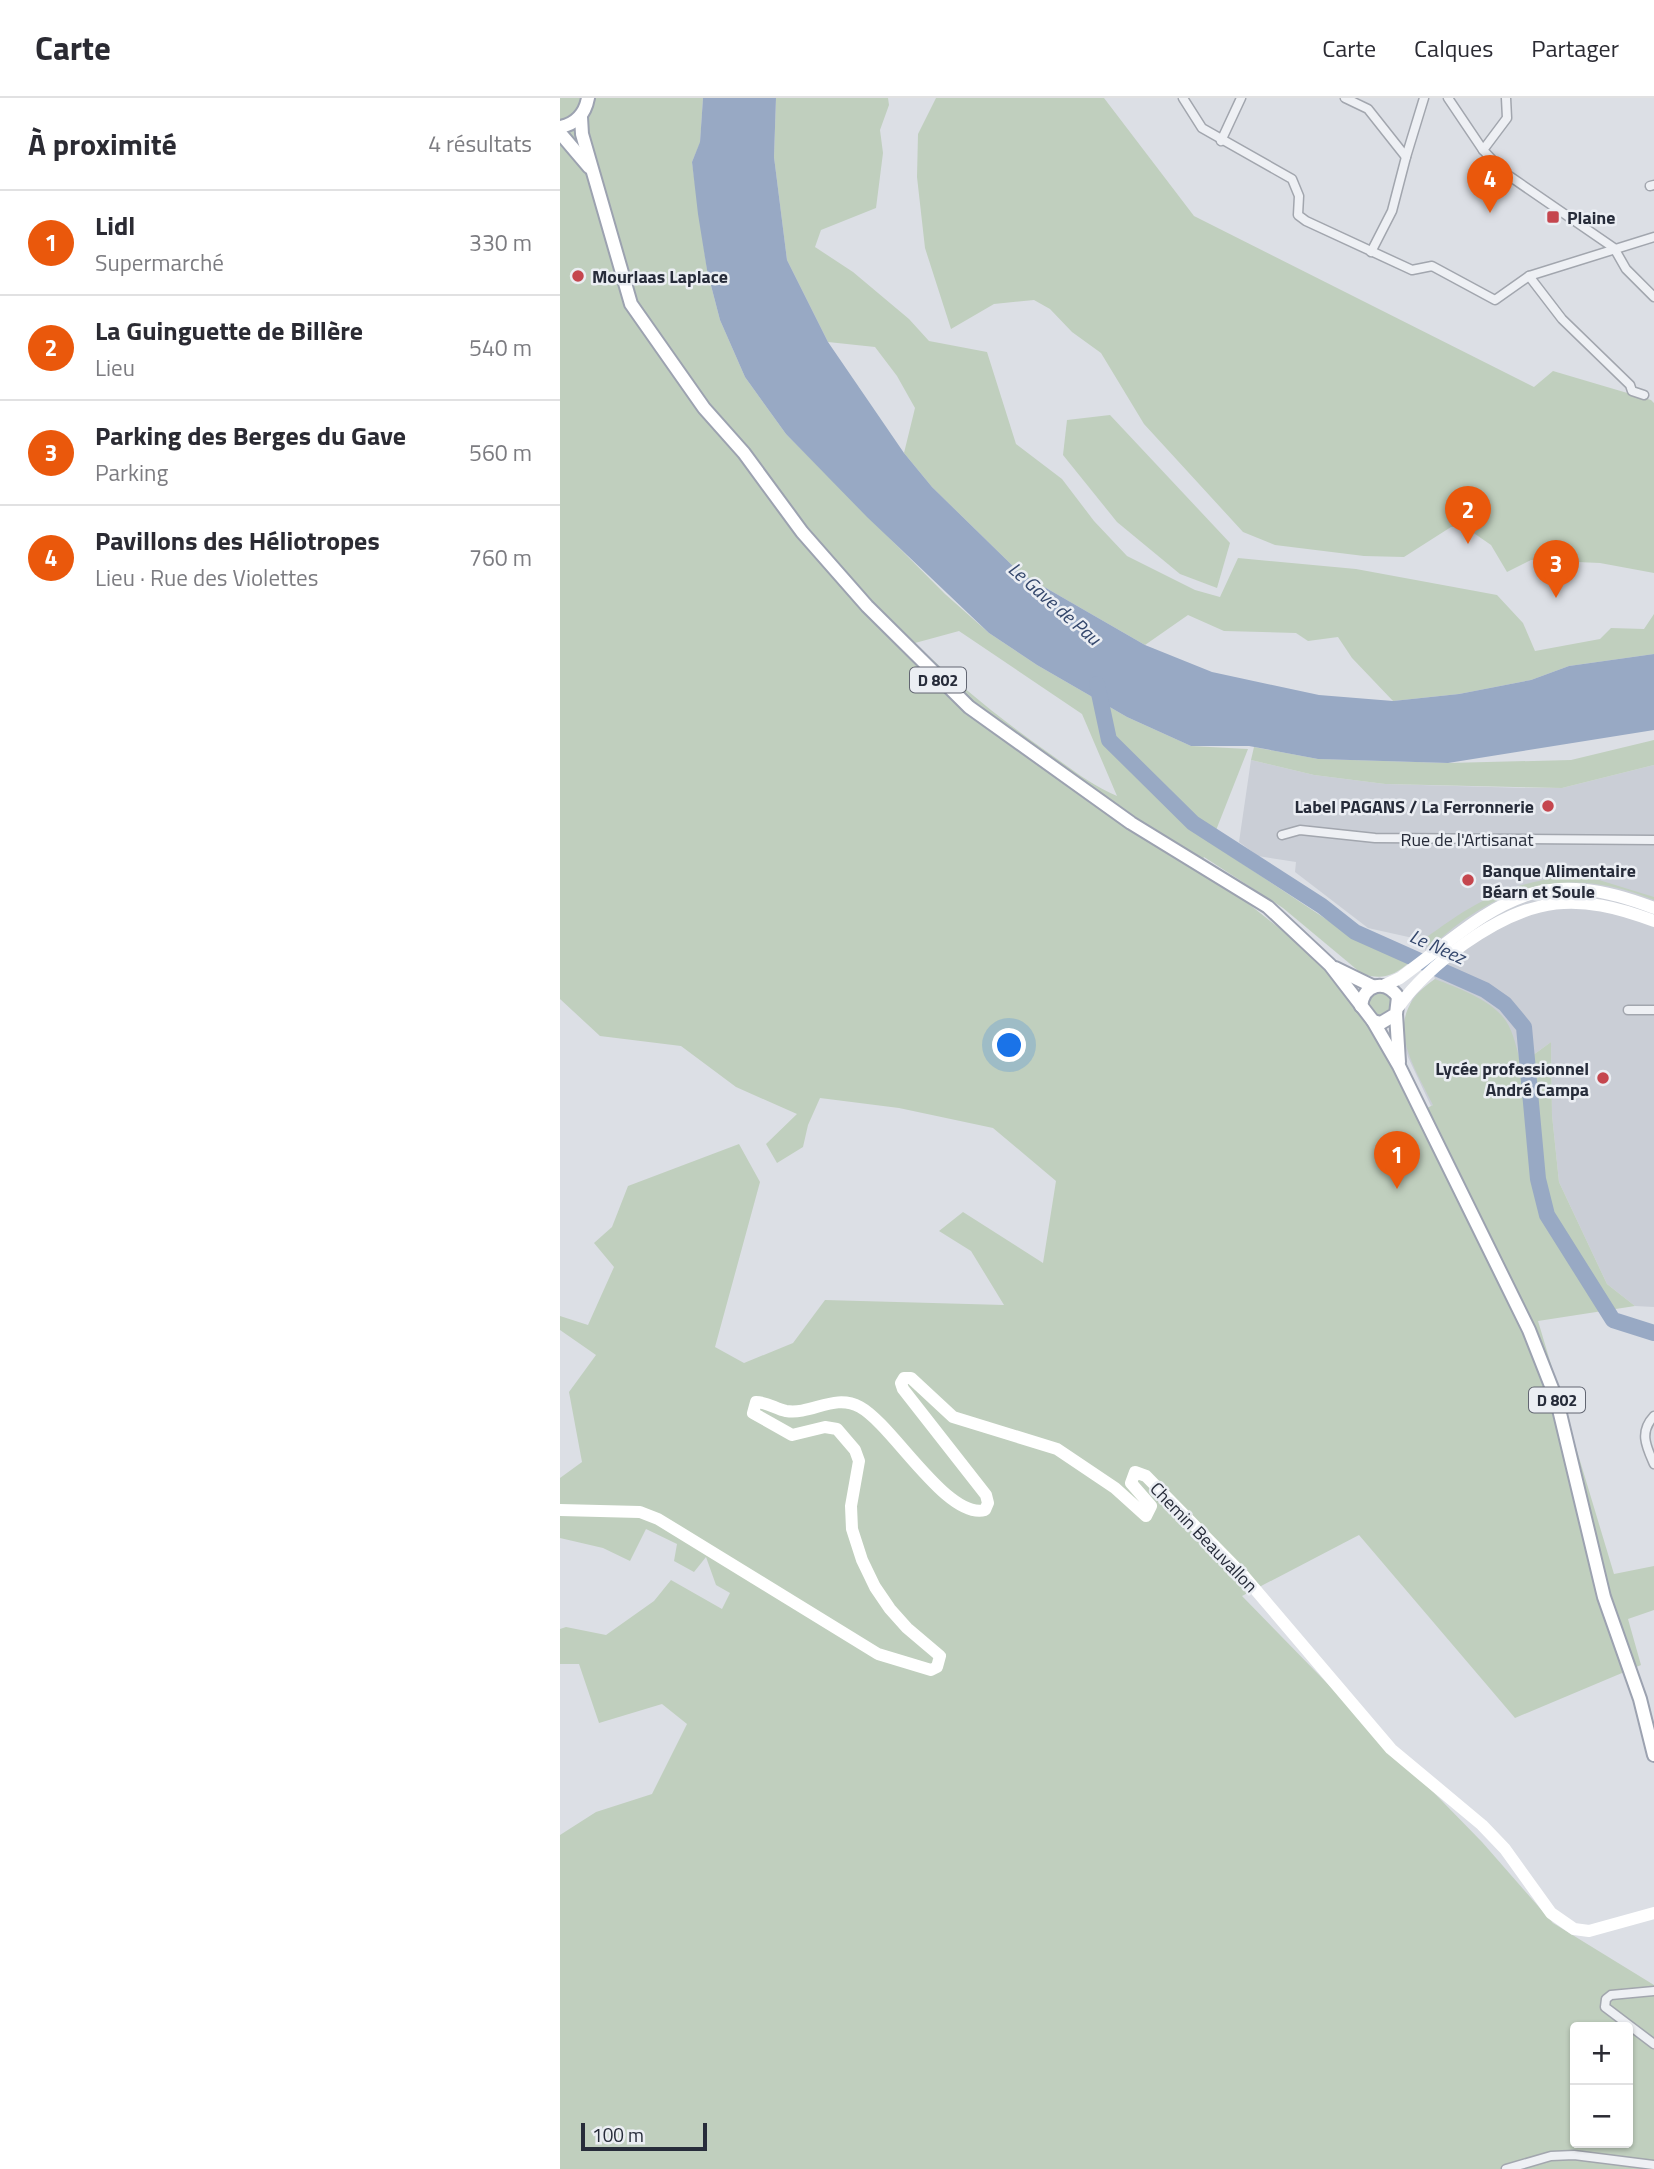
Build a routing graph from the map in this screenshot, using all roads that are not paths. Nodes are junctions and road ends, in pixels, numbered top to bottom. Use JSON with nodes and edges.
{"nodes":[{"id":1,"x":588,"y":98,"type":"edge"},
{"id":2,"x":1182,"y":98,"type":"edge"},
{"id":3,"x":1241,"y":98,"type":"edge"},
{"id":4,"x":1345,"y":98,"type":"edge"},
{"id":5,"x":1424,"y":98,"type":"edge"},
{"id":6,"x":1448,"y":98,"type":"edge"},
{"id":7,"x":1506,"y":98,"type":"edge"},
{"id":8,"x":581,"y":117,"type":"junction"},
{"id":9,"x":560,"y":127,"type":"edge"},
{"id":10,"x":560,"y":133,"type":"edge"},
{"id":11,"x":1221,"y":142,"type":"junction"},
{"id":12,"x":1483,"y":150,"type":"junction"},
{"id":13,"x":1406,"y":156,"type":"junction"},
{"id":14,"x":594,"y":174,"type":"junction"},
{"id":15,"x":1654,"y":237,"type":"edge"},
{"id":16,"x":1614,"y":248,"type":"junction"},
{"id":17,"x":1371,"y":252,"type":"junction"},
{"id":18,"x":1529,"y":276,"type":"junction"},
{"id":19,"x":1654,"y":297,"type":"edge"},
{"id":20,"x":1644,"y":395,"type":"dead end"},
{"id":21,"x":1282,"y":835,"type":"dead end"},
{"id":22,"x":1654,"y":840,"type":"edge"},
{"id":23,"x":1654,"y":908,"type":"edge"},
{"id":24,"x":1654,"y":921,"type":"edge"},
{"id":25,"x":1436,"y":957,"type":"junction"},
{"id":26,"x":1330,"y":965,"type":"junction"},
{"id":27,"x":1417,"y":973,"type":"junction"},
{"id":28,"x":1378,"y":986,"type":"junction"},
{"id":29,"x":1361,"y":1006,"type":"junction"},
{"id":30,"x":1398,"y":1010,"type":"junction"},
{"id":31,"x":1628,"y":1010,"type":"dead end"},
{"id":32,"x":1654,"y":1010,"type":"edge"},
{"id":33,"x":1373,"y":1021,"type":"junction"},
{"id":34,"x":1399,"y":1066,"type":"junction"},
{"id":35,"x":1654,"y":1416,"type":"edge"},
{"id":36,"x":1654,"y":1464,"type":"edge"},
{"id":37,"x":560,"y":1510,"type":"edge"},
{"id":38,"x":1654,"y":1755,"type":"edge"},
{"id":39,"x":1654,"y":1913,"type":"edge"},
{"id":40,"x":1654,"y":1991,"type":"edge"},
{"id":41,"x":1654,"y":2044,"type":"edge"},
{"id":42,"x":1654,"y":2165,"type":"edge"},
{"id":43,"x":1506,"y":2169,"type":"edge"}],
"edges":[{"from":1,"to":8,"type":"main road"},
{"from":2,"to":11,"type":"street"},
{"from":3,"to":11,"type":"street"},
{"from":4,"to":13,"type":"street"},
{"from":5,"to":13,"type":"street"},
{"from":6,"to":12,"type":"street"},
{"from":7,"to":12,"type":"street"},
{"from":8,"to":9,"type":"main road"},
{"from":8,"to":14,"type":"main road"},
{"from":10,"to":14,"type":"main road","number":"D 802"},
{"from":11,"to":17,"type":"street"},
{"from":12,"to":16,"type":"street"},
{"from":13,"to":17,"type":"street"},
{"from":14,"to":26,"type":"main road","number":"D 802"},
{"from":15,"to":16,"type":"street"},
{"from":16,"to":18,"type":"street"},
{"from":16,"to":19,"type":"street"},
{"from":17,"to":18,"type":"street"},
{"from":18,"to":20,"type":"street"},
{"from":21,"to":22,"type":"street","name":"Rue de l'Artisanat"},
{"from":23,"to":25,"type":"main road"},
{"from":24,"to":25,"type":"main road"},
{"from":25,"to":27,"type":"main road"},
{"from":26,"to":28,"type":"main road","number":"D 802"},
{"from":26,"to":29,"type":"main road","number":"D 802"},
{"from":27,"to":28,"type":"main road"},
{"from":27,"to":30,"type":"main road"},
{"from":28,"to":29,"type":"main road"},
{"from":28,"to":30,"type":"main road"},
{"from":29,"to":33,"type":"main road"},
{"from":30,"to":33,"type":"main road"},
{"from":30,"to":34,"type":"main road","number":"D 802"},
{"from":31,"to":32,"type":"street"},
{"from":33,"to":34,"type":"main road","number":"D 802"},
{"from":34,"to":38,"type":"main road","number":"D 802"},
{"from":35,"to":36,"type":"street"},
{"from":37,"to":39,"type":"main road","name":"Chemin Beauvallon"},
{"from":40,"to":41,"type":"street"},
{"from":42,"to":43,"type":"street"}]}
